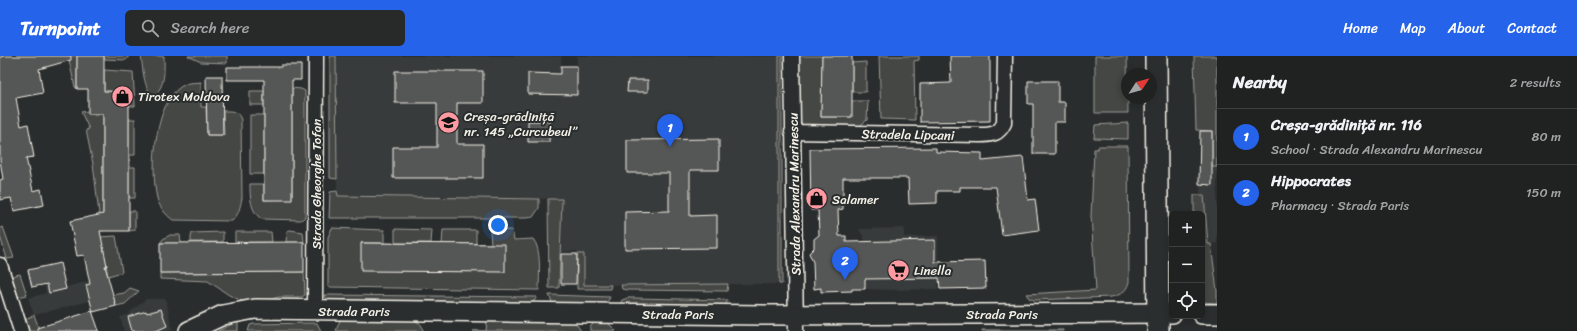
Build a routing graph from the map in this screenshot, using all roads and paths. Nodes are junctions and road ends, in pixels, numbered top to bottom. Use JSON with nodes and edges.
{"nodes":[{"id":1,"x":316,"y":56,"type":"edge"},
{"id":2,"x":792,"y":56,"type":"edge"},
{"id":3,"x":1005,"y":56,"type":"edge"},
{"id":4,"x":1156,"y":56,"type":"edge"},
{"id":5,"x":792,"y":132,"type":"junction"},
{"id":6,"x":0,"y":265,"type":"edge"},
{"id":7,"x":316,"y":311,"type":"junction"},
{"id":8,"x":1205,"y":314,"type":"edge"},
{"id":9,"x":1217,"y":314,"type":"edge"},
{"id":10,"x":1163,"y":319,"type":"edge"},
{"id":11,"x":796,"y":323,"type":"edge"},
{"id":12,"x":21,"y":331,"type":"edge"},
{"id":13,"x":188,"y":331,"type":"edge"}],
"edges":[{"from":1,"to":7,"type":"street","name":"Strada Gheorghe Tofan"},
{"from":2,"to":5,"type":"street","name":"Strada Alexandru Marinescu"},
{"from":3,"to":5,"type":"street","name":"Stradela Lipcani"},
{"from":4,"to":10,"type":"main road"},
{"from":5,"to":11,"type":"street","name":"Strada Alexandru Marinescu"},
{"from":6,"to":12,"type":"street"},
{"from":7,"to":11,"type":"street","name":"Strada Paris"},
{"from":7,"to":13,"type":"street","name":"Strada Paris"},
{"from":8,"to":9,"type":"street"},
{"from":10,"to":11,"type":"street","name":"Strada Paris"}]}
